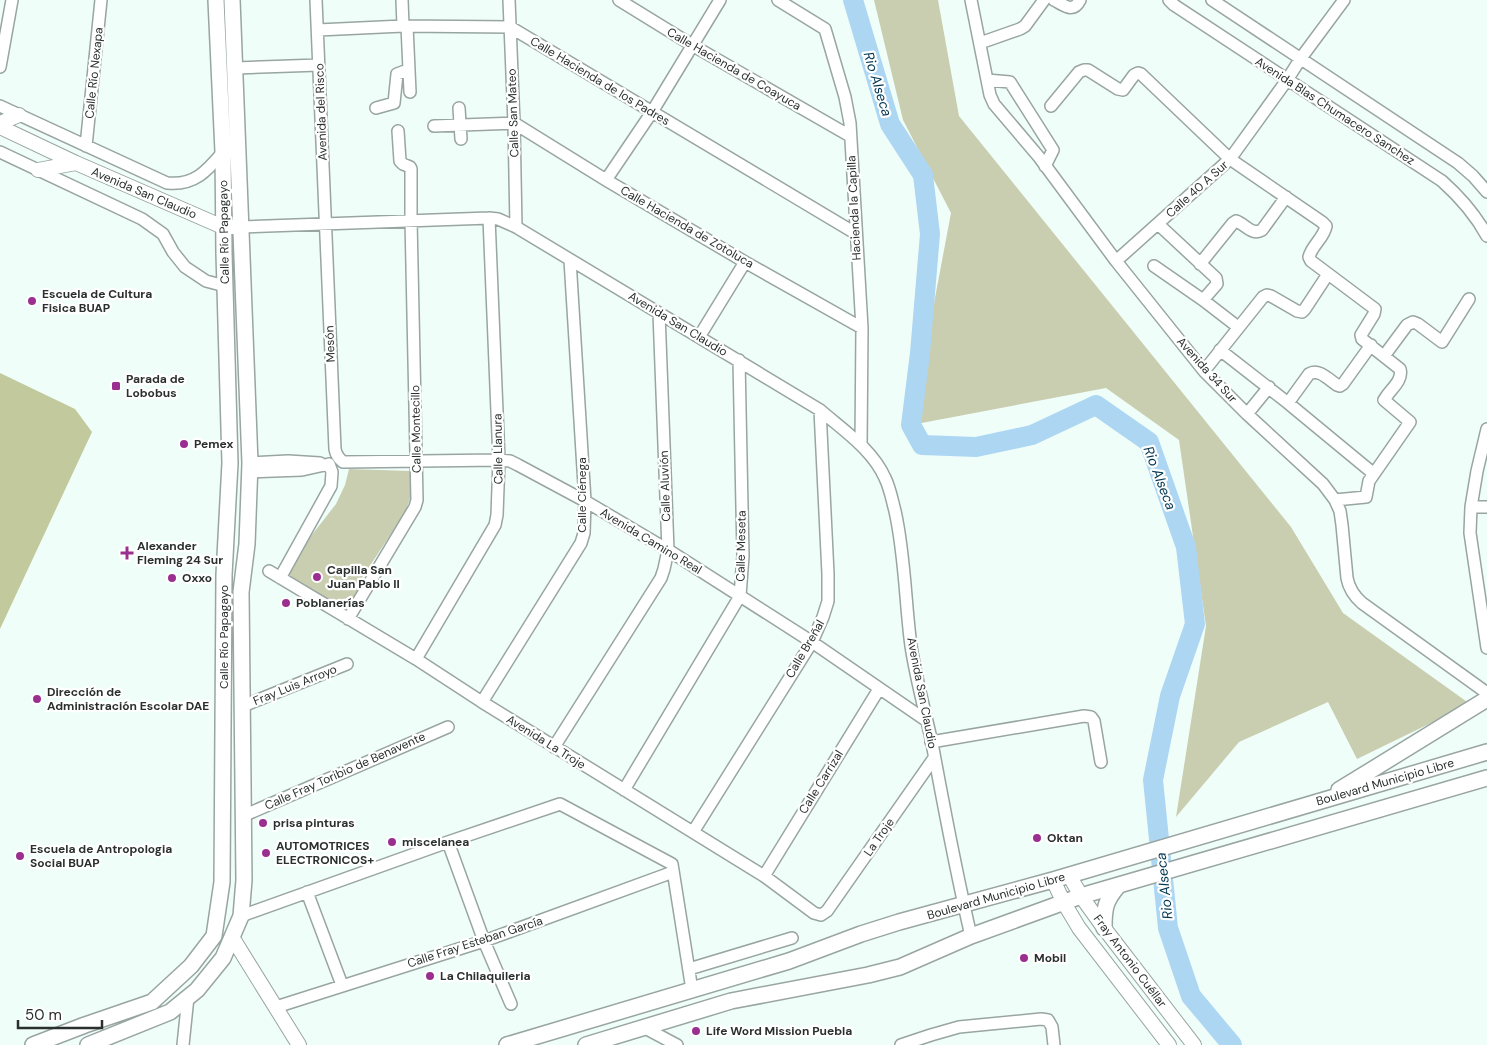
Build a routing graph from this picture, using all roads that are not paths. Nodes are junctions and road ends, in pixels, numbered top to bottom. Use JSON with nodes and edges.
{"nodes":[{"id":1,"x":12,"y":0,"type":"edge"},
{"id":2,"x":101,"y":0,"type":"edge"},
{"id":3,"x":216,"y":0,"type":"edge"},
{"id":4,"x":232,"y":0,"type":"edge"},
{"id":5,"x":316,"y":0,"type":"edge"},
{"id":6,"x":402,"y":0,"type":"edge"},
{"id":7,"x":509,"y":0,"type":"edge"},
{"id":8,"x":619,"y":0,"type":"edge"},
{"id":9,"x":720,"y":0,"type":"edge"},
{"id":10,"x":778,"y":0,"type":"edge"},
{"id":11,"x":971,"y":0,"type":"edge"},
{"id":12,"x":1044,"y":0,"type":"edge"},
{"id":13,"x":1054,"y":0,"type":"edge"},
{"id":14,"x":1080,"y":0,"type":"edge"},
{"id":15,"x":1169,"y":0,"type":"edge"},
{"id":16,"x":1212,"y":0,"type":"edge"},
{"id":17,"x":1344,"y":0,"type":"edge"},
{"id":18,"x":405,"y":26,"type":"junction"},
{"id":19,"x":510,"y":27,"type":"junction"},
{"id":20,"x":318,"y":30,"type":"junction"},
{"id":21,"x":980,"y":43,"type":"junction"},
{"id":22,"x":692,"y":45,"type":"junction"},
{"id":23,"x":1301,"y":58,"type":"junction"},
{"id":24,"x":319,"y":65,"type":"junction"},
{"id":25,"x":0,"y":67,"type":"edge"},
{"id":26,"x":236,"y":68,"type":"junction"},
{"id":27,"x":408,"y":70,"type":"junction"},
{"id":28,"x":987,"y":80,"type":"junction"},
{"id":29,"x":1287,"y":80,"type":"junction"},
{"id":30,"x":410,"y":92,"type":"dead end"},
{"id":31,"x":0,"y":106,"type":"edge"},
{"id":32,"x":1051,"y":106,"type":"dead end"},
{"id":33,"x":376,"y":108,"type":"dead end"},
{"id":34,"x":459,"y":108,"type":"dead end"},
{"id":35,"x":652,"y":112,"type":"junction"},
{"id":36,"x":19,"y":115,"type":"junction"},
{"id":37,"x":0,"y":123,"type":"edge"},
{"id":38,"x":514,"y":123,"type":"junction"},
{"id":39,"x":434,"y":126,"type":"dead end"},
{"id":40,"x":461,"y":126,"type":"junction"},
{"id":41,"x":0,"y":128,"type":"edge"},
{"id":42,"x":398,"y":131,"type":"dead end"},
{"id":43,"x":850,"y":136,"type":"junction"},
{"id":44,"x":461,"y":140,"type":"dead end"},
{"id":45,"x":86,"y":146,"type":"junction"},
{"id":46,"x":0,"y":152,"type":"edge"},
{"id":47,"x":223,"y":152,"type":"junction"},
{"id":48,"x":1230,"y":159,"type":"junction"},
{"id":49,"x":76,"y":163,"type":"junction"},
{"id":50,"x":1045,"y":166,"type":"junction"},
{"id":51,"x":38,"y":170,"type":"junction"},
{"id":52,"x":606,"y":180,"type":"junction"},
{"id":53,"x":1487,"y":192,"type":"edge"},
{"id":54,"x":1286,"y":197,"type":"junction"},
{"id":55,"x":489,"y":218,"type":"junction"},
{"id":56,"x":411,"y":220,"type":"junction"},
{"id":57,"x":326,"y":223,"type":"junction"},
{"id":58,"x":1158,"y":224,"type":"junction"},
{"id":59,"x":224,"y":227,"type":"junction"},
{"id":60,"x":241,"y":227,"type":"junction"},
{"id":61,"x":516,"y":227,"type":"junction"},
{"id":62,"x":855,"y":233,"type":"junction"},
{"id":63,"x":1487,"y":236,"type":"edge"},
{"id":64,"x":570,"y":260,"type":"junction"},
{"id":65,"x":1116,"y":261,"type":"junction"},
{"id":66,"x":745,"y":262,"type":"junction"},
{"id":67,"x":1200,"y":264,"type":"junction"},
{"id":68,"x":1154,"y":266,"type":"dead end"},
{"id":69,"x":1328,"y":274,"type":"junction"},
{"id":70,"x":225,"y":286,"type":"junction"},
{"id":71,"x":1470,"y":299,"type":"dead end"},
{"id":72,"x":1203,"y":300,"type":"junction"},
{"id":73,"x":659,"y":313,"type":"junction"},
{"id":74,"x":1238,"y":327,"type":"junction"},
{"id":75,"x":862,"y":328,"type":"junction"},
{"id":76,"x":700,"y":337,"type":"junction"},
{"id":77,"x":1371,"y":345,"type":"junction"},
{"id":78,"x":1220,"y":350,"type":"junction"},
{"id":79,"x":1384,"y":356,"type":"junction"},
{"id":80,"x":739,"y":360,"type":"junction"},
{"id":81,"x":1204,"y":371,"type":"junction"},
{"id":82,"x":1269,"y":387,"type":"junction"},
{"id":83,"x":1288,"y":402,"type":"junction"},
{"id":84,"x":820,"y":410,"type":"junction"},
{"id":85,"x":1247,"y":414,"type":"junction"},
{"id":86,"x":1487,"y":428,"type":"edge"},
{"id":87,"x":861,"y":445,"type":"junction"},
{"id":88,"x":418,"y":460,"type":"junction"},
{"id":89,"x":499,"y":460,"type":"junction"},
{"id":90,"x":343,"y":462,"type":"joint"},
{"id":91,"x":250,"y":467,"type":"junction"},
{"id":92,"x":1374,"y":474,"type":"junction"},
{"id":93,"x":1336,"y":500,"type":"junction"},
{"id":94,"x":585,"y":501,"type":"junction"},
{"id":95,"x":1471,"y":507,"type":"junction"},
{"id":96,"x":1487,"y":507,"type":"edge"},
{"id":97,"x":668,"y":550,"type":"junction"},
{"id":98,"x":268,"y":571,"type":"dead end"},
{"id":99,"x":280,"y":578,"type":"junction"},
{"id":100,"x":740,"y":596,"type":"junction"},
{"id":101,"x":348,"y":619,"type":"junction"},
{"id":102,"x":812,"y":642,"type":"junction"},
{"id":103,"x":1487,"y":648,"type":"edge"},
{"id":104,"x":416,"y":659,"type":"junction"},
{"id":105,"x":347,"y":664,"type":"dead end"},
{"id":106,"x":879,"y":689,"type":"junction"},
{"id":107,"x":1487,"y":693,"type":"edge"},
{"id":108,"x":1487,"y":699,"type":"edge"},
{"id":109,"x":482,"y":702,"type":"junction"},
{"id":110,"x":243,"y":706,"type":"junction"},
{"id":111,"x":927,"y":721,"type":"junction"},
{"id":112,"x":448,"y":727,"type":"dead end"},
{"id":113,"x":931,"y":742,"type":"junction"},
{"id":114,"x":554,"y":747,"type":"junction"},
{"id":115,"x":1487,"y":752,"type":"edge"},
{"id":116,"x":934,"y":758,"type":"junction"},
{"id":117,"x":1101,"y":762,"type":"dead end"},
{"id":118,"x":1487,"y":778,"type":"edge"},
{"id":119,"x":624,"y":790,"type":"junction"},
{"id":120,"x":1323,"y":800,"type":"junction"},
{"id":121,"x":243,"y":816,"type":"junction"},
{"id":122,"x":692,"y":832,"type":"junction"},
{"id":123,"x":448,"y":842,"type":"junction"},
{"id":124,"x":673,"y":872,"type":"junction"},
{"id":125,"x":1069,"y":875,"type":"junction"},
{"id":126,"x":764,"y":876,"type":"junction"},
{"id":127,"x":1053,"y":880,"type":"junction"},
{"id":128,"x":1118,"y":886,"type":"junction"},
{"id":129,"x":307,"y":892,"type":"junction"},
{"id":130,"x":1081,"y":896,"type":"junction"},
{"id":131,"x":1064,"y":903,"type":"junction"},
{"id":132,"x":964,"y":905,"type":"junction"},
{"id":133,"x":821,"y":915,"type":"joint"},
{"id":134,"x":241,"y":916,"type":"junction"},
{"id":135,"x":1104,"y":928,"type":"junction"},
{"id":136,"x":972,"y":936,"type":"junction"},
{"id":137,"x":232,"y":937,"type":"junction"},
{"id":138,"x":792,"y":938,"type":"dead end"},
{"id":139,"x":484,"y":941,"type":"junction"},
{"id":140,"x":689,"y":969,"type":"junction"},
{"id":141,"x":342,"y":985,"type":"junction"},
{"id":142,"x":692,"y":990,"type":"junction"},
{"id":143,"x":188,"y":997,"type":"junction"},
{"id":144,"x":511,"y":1004,"type":"dead end"},
{"id":145,"x":276,"y":1007,"type":"junction"},
{"id":146,"x":646,"y":1028,"type":"junction"},
{"id":147,"x":94,"y":1044,"type":"edge"},
{"id":148,"x":33,"y":1045,"type":"edge"},
{"id":149,"x":183,"y":1045,"type":"edge"},
{"id":150,"x":300,"y":1045,"type":"edge"},
{"id":151,"x":507,"y":1045,"type":"edge"},
{"id":152,"x":586,"y":1045,"type":"edge"},
{"id":153,"x":677,"y":1045,"type":"edge"},
{"id":154,"x":901,"y":1045,"type":"edge"},
{"id":155,"x":1054,"y":1045,"type":"edge"},
{"id":156,"x":1169,"y":1045,"type":"edge"},
{"id":157,"x":1194,"y":1045,"type":"edge"}],
"edges":[{"from":1,"to":25,"type":"street"},
{"from":2,"to":45,"type":"street","name":"Calle Río Nexapa"},
{"from":3,"to":47,"type":"main road","name":"Calle Río Papagayo"},
{"from":4,"to":26,"type":"main road","name":"Calle Río Papagayo"},
{"from":5,"to":20,"type":"street","name":"Avenida del Risco"},
{"from":6,"to":18,"type":"street"},
{"from":7,"to":19,"type":"street","name":"Calle San Mateo"},
{"from":8,"to":22,"type":"street","name":"Calle Hacienda de Coayuca"},
{"from":9,"to":22,"type":"street"},
{"from":10,"to":43,"type":"street","name":"Hacienda la Capilla"},
{"from":11,"to":21,"type":"street","name":"Avenida 34 Sur"},
{"from":12,"to":21,"type":"street"},
{"from":13,"to":14,"type":"street"},
{"from":15,"to":29,"type":"street","name":"Avenida Blas Chumacero Sanchez"},
{"from":16,"to":23,"type":"street","name":"Avenida Blas Chumacero Sanchez"},
{"from":17,"to":23,"type":"street","name":"Calle 40 A Sur"},
{"from":18,"to":19,"type":"street"},
{"from":18,"to":20,"type":"street"},
{"from":18,"to":27,"type":"street"},
{"from":19,"to":35,"type":"street","name":"Calle Hacienda de los Padres"},
{"from":19,"to":38,"type":"street","name":"Calle San Mateo"},
{"from":20,"to":24,"type":"street","name":"Avenida del Risco"},
{"from":21,"to":28,"type":"street","name":"Avenida 34 Sur"},
{"from":22,"to":35,"type":"street"},
{"from":22,"to":43,"type":"street","name":"Calle Hacienda de Coayuca"},
{"from":23,"to":29,"type":"street","name":"Calle 40 A Sur"},
{"from":23,"to":53,"type":"street","name":"Avenida Blas Chumacero Sanchez"},
{"from":24,"to":26,"type":"street"},
{"from":24,"to":57,"type":"street","name":"Avenida del Risco"},
{"from":26,"to":60,"type":"main road","name":"Calle Río Papagayo"},
{"from":27,"to":30,"type":"street"},
{"from":27,"to":33,"type":"street"},
{"from":28,"to":50,"type":"street","name":"Avenida 34 Sur"},
{"from":28,"to":50,"type":"street"},
{"from":29,"to":48,"type":"street","name":"Calle 40 A Sur"},
{"from":29,"to":63,"type":"street","name":"Avenida Blas Chumacero Sanchez"},
{"from":31,"to":36,"type":"street","name":"Avenida San Claudio"},
{"from":32,"to":48,"type":"street"},
{"from":34,"to":40,"type":"street"},
{"from":35,"to":52,"type":"street"},
{"from":35,"to":62,"type":"street","name":"Calle Hacienda de los Padres"},
{"from":36,"to":37,"type":"street"},
{"from":36,"to":45,"type":"street","name":"Avenida San Claudio"},
{"from":38,"to":40,"type":"street"},
{"from":38,"to":52,"type":"street","name":"Calle Hacienda de Zotoluca"},
{"from":38,"to":61,"type":"street","name":"Calle San Mateo"},
{"from":39,"to":40,"type":"street"},
{"from":40,"to":44,"type":"street"},
{"from":41,"to":49,"type":"street","name":"Avenida San Claudio"},
{"from":42,"to":56,"type":"street","name":"Calle Montecillo"},
{"from":43,"to":62,"type":"street","name":"Hacienda la Capilla"},
{"from":45,"to":47,"type":"street","name":"Avenida San Claudio"},
{"from":46,"to":51,"type":"street","name":"Avenida San Claudio"},
{"from":47,"to":59,"type":"main road","name":"Calle Río Papagayo"},
{"from":48,"to":54,"type":"street"},
{"from":48,"to":58,"type":"street","name":"Calle 40 A Sur"},
{"from":49,"to":51,"type":"street"},
{"from":49,"to":59,"type":"street","name":"Avenida San Claudio"},
{"from":50,"to":65,"type":"street","name":"Avenida 34 Sur"},
{"from":51,"to":70,"type":"street","name":"Avenida San Claudio"},
{"from":52,"to":66,"type":"street","name":"Calle Hacienda de Zotoluca"},
{"from":54,"to":67,"type":"street"},
{"from":54,"to":69,"type":"street"},
{"from":55,"to":56,"type":"street","name":"Avenida San Claudio"},
{"from":55,"to":61,"type":"street","name":"Avenida San Claudio"},
{"from":55,"to":89,"type":"street","name":"Calle Llanura"},
{"from":56,"to":57,"type":"street","name":"Avenida San Claudio"},
{"from":56,"to":88,"type":"street","name":"Calle Montecillo"},
{"from":57,"to":60,"type":"street","name":"Avenida San Claudio"},
{"from":57,"to":90,"type":"street","name":"Mesón"},
{"from":58,"to":65,"type":"street","name":"Calle 40 A Sur"},
{"from":58,"to":67,"type":"street"},
{"from":59,"to":60,"type":"street","name":"Avenida San Claudio"},
{"from":59,"to":70,"type":"main road","name":"Calle Río Papagayo"},
{"from":60,"to":91,"type":"main road","name":"Calle Río Papagayo"},
{"from":61,"to":64,"type":"street","name":"Avenida San Claudio"},
{"from":62,"to":75,"type":"street","name":"Hacienda la Capilla"},
{"from":64,"to":73,"type":"street","name":"Avenida San Claudio"},
{"from":64,"to":94,"type":"street","name":"Calle Ciénega"},
{"from":65,"to":81,"type":"street","name":"Avenida 34 Sur"},
{"from":66,"to":75,"type":"street","name":"Calle Hacienda de Zotoluca"},
{"from":66,"to":76,"type":"street"},
{"from":67,"to":72,"type":"street"},
{"from":68,"to":72,"type":"street"},
{"from":69,"to":74,"type":"street"},
{"from":69,"to":77,"type":"street"},
{"from":70,"to":148,"type":"main road","name":"Calle Río Papagayo"},
{"from":71,"to":79,"type":"street"},
{"from":72,"to":74,"type":"street"},
{"from":73,"to":76,"type":"street","name":"Avenida San Claudio"},
{"from":73,"to":97,"type":"street","name":"Calle Aluvión"},
{"from":74,"to":78,"type":"street"},
{"from":75,"to":87,"type":"street","name":"Hacienda la Capilla"},
{"from":76,"to":80,"type":"street","name":"Avenida San Claudio"},
{"from":77,"to":79,"type":"street"},
{"from":77,"to":83,"type":"street"},
{"from":78,"to":81,"type":"street"},
{"from":78,"to":82,"type":"street"},
{"from":79,"to":92,"type":"street"},
{"from":80,"to":84,"type":"street","name":"Avenida San Claudio"},
{"from":80,"to":100,"type":"street","name":"Calle Meseta"},
{"from":81,"to":85,"type":"street","name":"Avenida 34 Sur"},
{"from":82,"to":83,"type":"street"},
{"from":82,"to":85,"type":"street"},
{"from":83,"to":92,"type":"street"},
{"from":84,"to":87,"type":"street","name":"Avenida San Claudio"},
{"from":84,"to":102,"type":"street","name":"Calle Breñal"},
{"from":85,"to":93,"type":"street","name":"Avenida 34 Sur"},
{"from":86,"to":95,"type":"street"},
{"from":87,"to":111,"type":"street","name":"Avenida San Claudio"},
{"from":88,"to":89,"type":"street","name":"Avenida Camino Real"},
{"from":88,"to":90,"type":"street","name":"Avenida Camino Real"},
{"from":88,"to":101,"type":"street","name":"Calle Montecillo"},
{"from":89,"to":94,"type":"street","name":"Avenida Camino Real"},
{"from":89,"to":104,"type":"street","name":"Calle Llanura"},
{"from":91,"to":99,"type":"street"},
{"from":91,"to":110,"type":"main road","name":"Calle Río Papagayo"},
{"from":92,"to":93,"type":"street"},
{"from":93,"to":107,"type":"street","name":"Avenida 34 Sur"},
{"from":94,"to":97,"type":"street","name":"Avenida Camino Real"},
{"from":94,"to":109,"type":"street","name":"Calle Ciénega"},
{"from":95,"to":96,"type":"street"},
{"from":95,"to":103,"type":"street"},
{"from":97,"to":100,"type":"street","name":"Avenida Camino Real"},
{"from":97,"to":114,"type":"street","name":"Calle Aluvión"},
{"from":98,"to":99,"type":"street","name":"Avenida La Troje"},
{"from":99,"to":101,"type":"street","name":"Avenida La Troje"},
{"from":100,"to":102,"type":"street","name":"Avenida Camino Real"},
{"from":100,"to":119,"type":"street","name":"Calle Meseta"},
{"from":101,"to":104,"type":"street","name":"Avenida La Troje"},
{"from":102,"to":106,"type":"street","name":"Avenida Camino Real"},
{"from":102,"to":122,"type":"street","name":"Calle Breñal"},
{"from":104,"to":109,"type":"street","name":"Avenida La Troje"},
{"from":105,"to":110,"type":"street","name":"Fray Luis Arroyo"},
{"from":106,"to":111,"type":"street","name":"Avenida Camino Real"},
{"from":106,"to":126,"type":"street","name":"Calle Carrizal"},
{"from":108,"to":120,"type":"main road"},
{"from":109,"to":114,"type":"street","name":"Avenida La Troje"},
{"from":110,"to":121,"type":"main road","name":"Calle Río Papagayo"},
{"from":111,"to":113,"type":"street","name":"Avenida San Claudio"},
{"from":112,"to":121,"type":"street","name":"Calle Fray Toribio de Benavente"},
{"from":113,"to":116,"type":"street","name":"Avenida San Claudio"},
{"from":113,"to":117,"type":"street"},
{"from":114,"to":119,"type":"street","name":"Avenida La Troje"},
{"from":115,"to":120,"type":"main road","name":"Boulevard Municipio Libre"},
{"from":116,"to":132,"type":"street","name":"Avenida San Claudio"},
{"from":116,"to":133,"type":"street","name":"La Troje"},
{"from":118,"to":128,"type":"main road","name":"Boulevard Municipio Libre"},
{"from":119,"to":122,"type":"street","name":"Avenida La Troje"},
{"from":120,"to":125,"type":"main road","name":"Boulevard Municipio Libre"},
{"from":121,"to":134,"type":"main road","name":"Calle Río Papagayo"},
{"from":122,"to":126,"type":"street","name":"Avenida La Troje"},
{"from":123,"to":124,"type":"street"},
{"from":123,"to":129,"type":"street"},
{"from":123,"to":139,"type":"street"},
{"from":124,"to":139,"type":"street","name":"Calle Fray Esteban García"},
{"from":124,"to":140,"type":"street"},
{"from":125,"to":127,"type":"main road","name":"Boulevard Municipio Libre"},
{"from":125,"to":130,"type":"street","name":"Fray Antonio Cuéllar"},
{"from":126,"to":133,"type":"street","name":"Avenida La Troje"},
{"from":127,"to":131,"type":"street","name":"Fray Antonio Cuéllar"},
{"from":127,"to":132,"type":"main road","name":"Boulevard Municipio Libre"},
{"from":128,"to":130,"type":"main road","name":"Boulevard Municipio Libre"},
{"from":128,"to":135,"type":"main road"},
{"from":129,"to":134,"type":"street"},
{"from":129,"to":141,"type":"street"},
{"from":130,"to":131,"type":"main road","name":"Boulevard Municipio Libre"},
{"from":130,"to":135,"type":"street","name":"Fray Antonio Cuéllar"},
{"from":131,"to":136,"type":"main road","name":"Boulevard Municipio Libre"},
{"from":131,"to":156,"type":"street","name":"Fray Antonio Cuéllar"},
{"from":132,"to":136,"type":"street","name":"Avenida San Claudio"},
{"from":132,"to":142,"type":"main road","name":"Boulevard Municipio Libre"},
{"from":134,"to":137,"type":"main road","name":"Calle Río Papagayo"},
{"from":135,"to":157,"type":"street","name":"Fray Antonio Cuéllar"},
{"from":136,"to":146,"type":"main road","name":"Boulevard Municipio Libre"},
{"from":137,"to":143,"type":"main road","name":"Calle Río Papagayo"},
{"from":137,"to":145,"type":"street"},
{"from":138,"to":140,"type":"street"},
{"from":139,"to":141,"type":"street","name":"Calle Fray Esteban García"},
{"from":139,"to":144,"type":"street"},
{"from":140,"to":142,"type":"street"},
{"from":141,"to":145,"type":"street","name":"Calle Fray Esteban García"},
{"from":142,"to":151,"type":"main road","name":"Boulevard Municipio Libre"},
{"from":143,"to":147,"type":"main road","name":"Calle Río Papagayo"},
{"from":143,"to":149,"type":"street"},
{"from":145,"to":150,"type":"street"},
{"from":146,"to":152,"type":"main road","name":"Boulevard Municipio Libre"},
{"from":146,"to":153,"type":"street"},
{"from":154,"to":155,"type":"street"}]}
